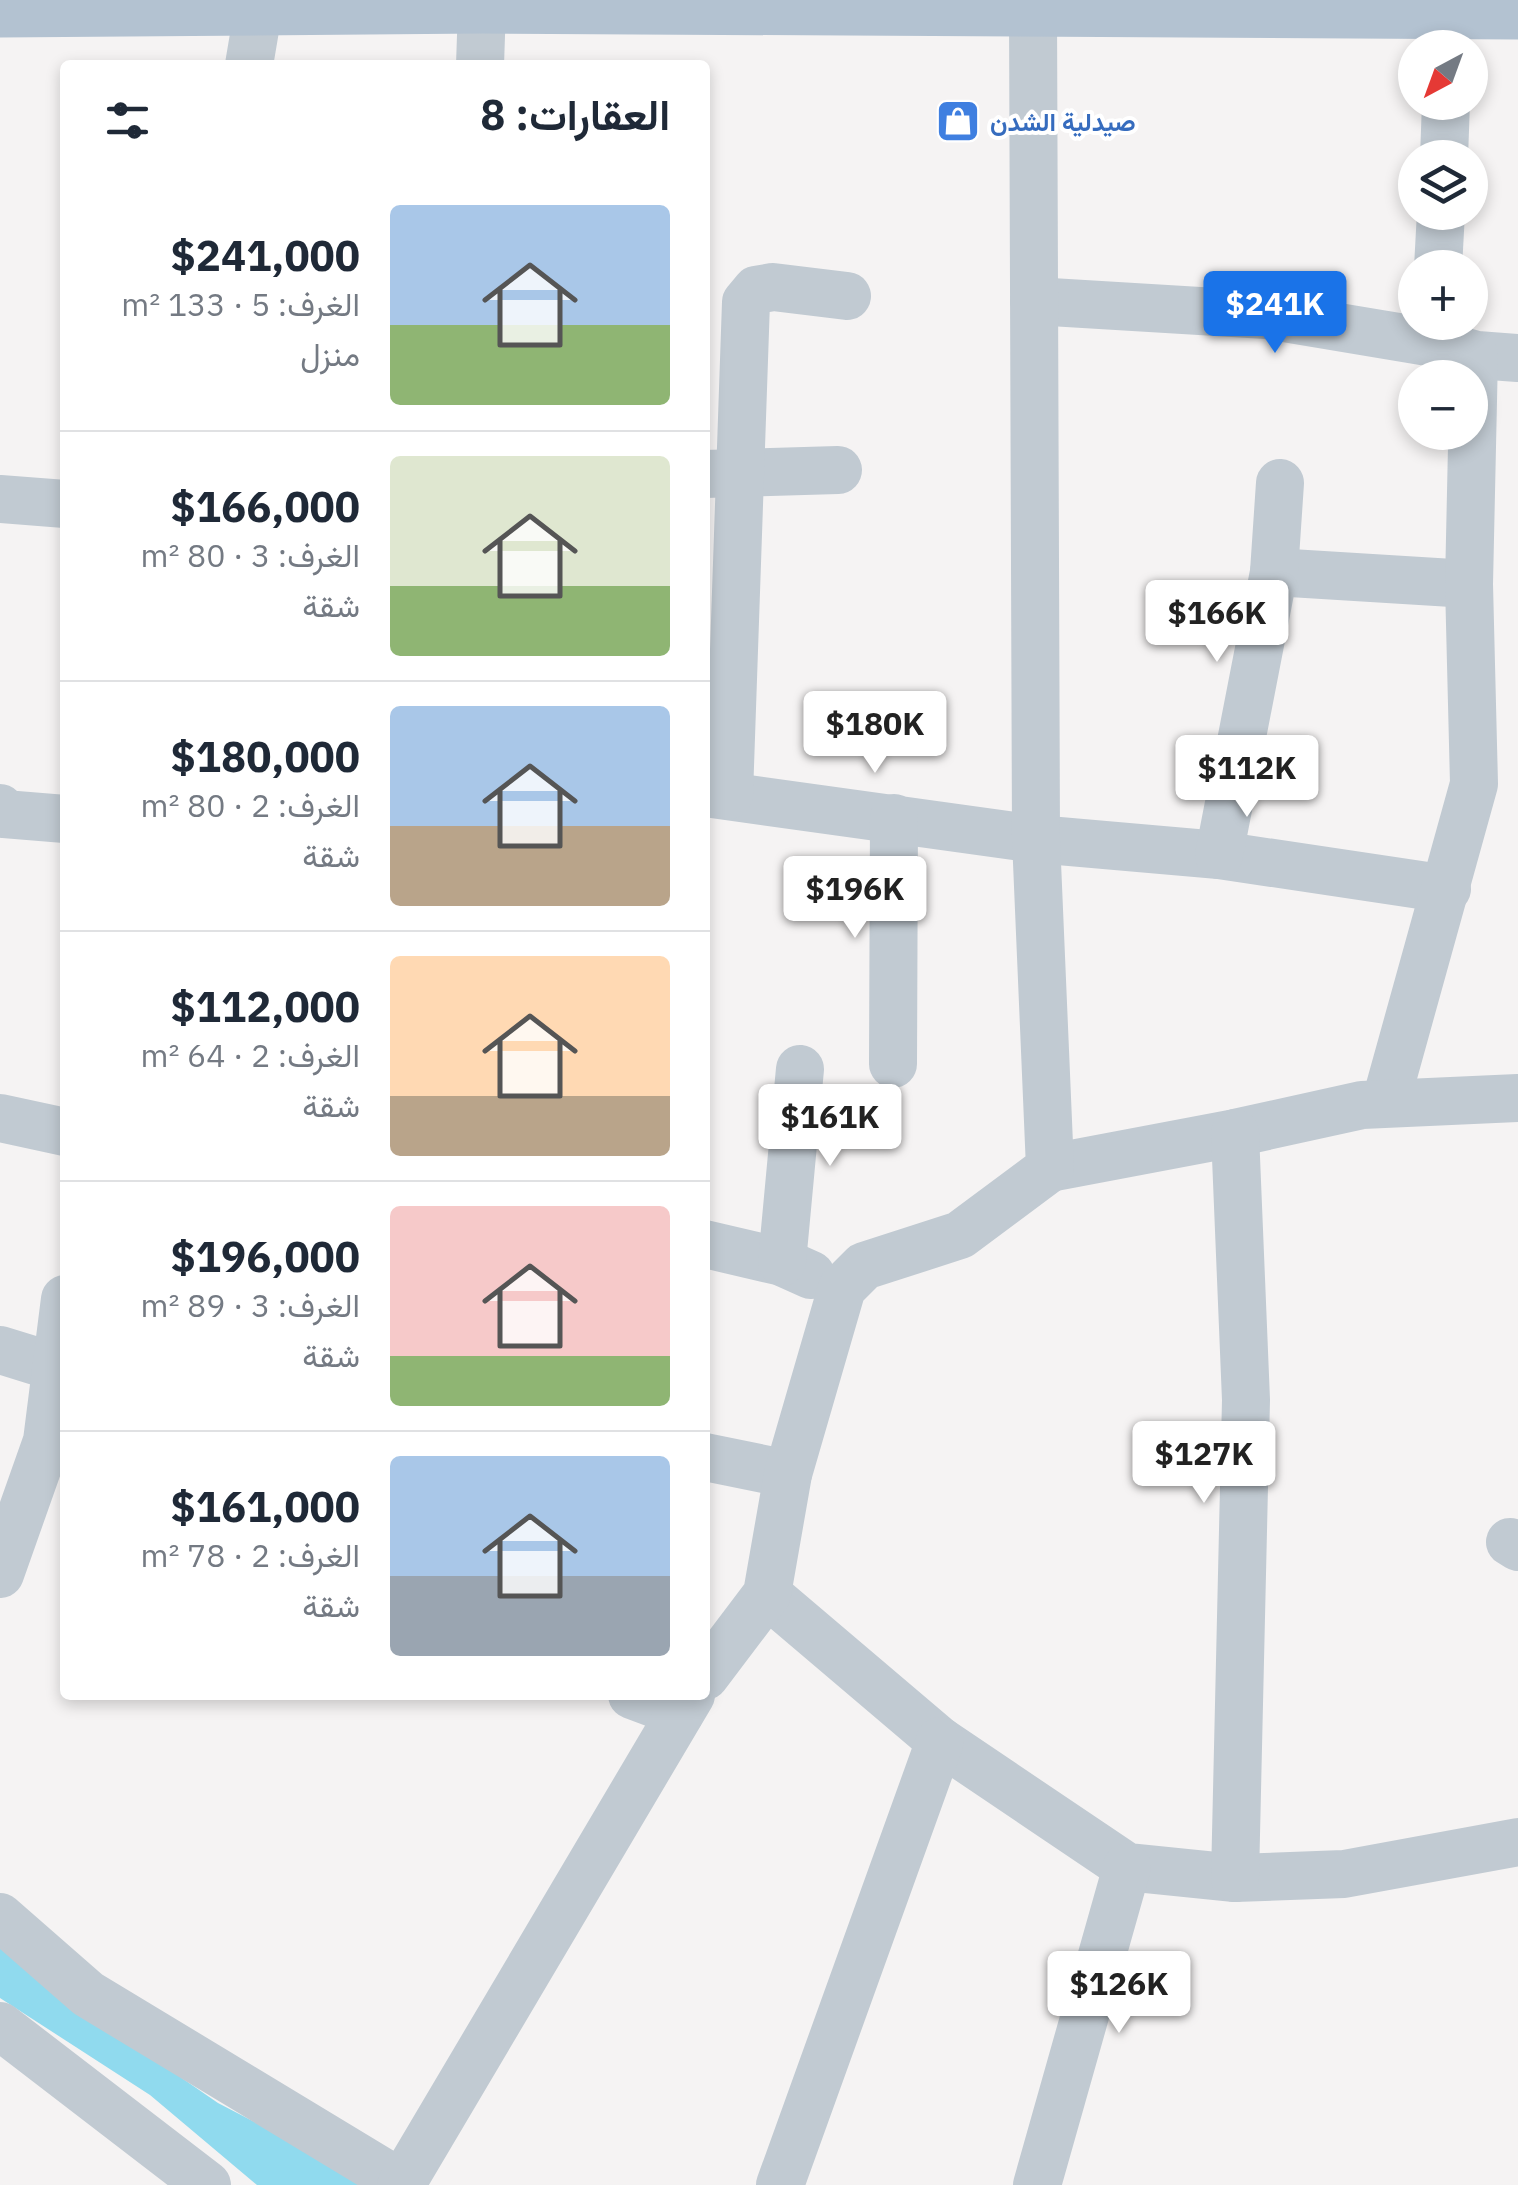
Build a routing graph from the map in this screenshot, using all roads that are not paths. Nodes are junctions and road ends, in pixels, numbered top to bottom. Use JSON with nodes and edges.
{"nodes":[{"id":1,"x":259,"y":6,"type":"junction"},
{"id":2,"x":482,"y":6,"type":"junction"},
{"id":3,"x":0,"y":10,"type":"edge"},
{"id":4,"x":1033,"y":11,"type":"junction"},
{"id":5,"x":1518,"y":12,"type":"edge"},
{"id":6,"x":1450,"y":29,"type":"edge"},
{"id":7,"x":250,"y":60,"type":"edge"},
{"id":8,"x":480,"y":60,"type":"edge"},
{"id":9,"x":847,"y":296,"type":"dead end"},
{"id":10,"x":1034,"y":301,"type":"junction"},
{"id":11,"x":1465,"y":344,"type":"edge"},
{"id":12,"x":838,"y":470,"type":"dead end"},
{"id":13,"x":723,"y":472,"type":"edge"},
{"id":14,"x":1280,"y":483,"type":"dead end"},
{"id":15,"x":0,"y":499,"type":"edge"},
{"id":16,"x":60,"y":504,"type":"edge"},
{"id":17,"x":1274,"y":572,"type":"junction"},
{"id":18,"x":1469,"y":584,"type":"junction"},
{"id":19,"x":717,"y":794,"type":"edge"},
{"id":20,"x":0,"y":808,"type":"edge"},
{"id":21,"x":894,"y":818,"type":"junction"},
{"id":22,"x":60,"y":819,"type":"edge"},
{"id":23,"x":1036,"y":839,"type":"junction"},
{"id":24,"x":1219,"y":855,"type":"junction"},
{"id":25,"x":1447,"y":889,"type":"junction"},
{"id":26,"x":893,"y":1064,"type":"dead end"},
{"id":27,"x":800,"y":1069,"type":"dead end"},
{"id":28,"x":1518,"y":1098,"type":"edge"},
{"id":29,"x":1386,"y":1101,"type":"junction"},
{"id":30,"x":0,"y":1118,"type":"edge"},
{"id":31,"x":60,"y":1131,"type":"edge"},
{"id":32,"x":1236,"y":1134,"type":"junction"},
{"id":33,"x":1050,"y":1168,"type":"junction"},
{"id":34,"x":710,"y":1245,"type":"edge"},
{"id":35,"x":782,"y":1262,"type":"junction"},
{"id":36,"x":842,"y":1288,"type":"junction"},
{"id":37,"x":0,"y":1350,"type":"edge"},
{"id":38,"x":60,"y":1370,"type":"edge"},
{"id":39,"x":56,"y":1446,"type":"edge"},
{"id":40,"x":710,"y":1458,"type":"edge"},
{"id":41,"x":788,"y":1474,"type":"junction"},
{"id":42,"x":0,"y":1574,"type":"edge"},
{"id":43,"x":767,"y":1594,"type":"junction"},
{"id":44,"x":710,"y":1671,"type":"edge"},
{"id":45,"x":689,"y":1700,"type":"edge"},
{"id":46,"x":940,"y":1741,"type":"junction"},
{"id":47,"x":1518,"y":1842,"type":"edge"},
{"id":48,"x":1127,"y":1867,"type":"junction"},
{"id":49,"x":1235,"y":1878,"type":"junction"},
{"id":50,"x":0,"y":1917,"type":"edge"},
{"id":51,"x":0,"y":2026,"type":"edge"},
{"id":52,"x":402,"y":2184,"type":"edge"},
{"id":53,"x":207,"y":2185,"type":"edge"},
{"id":54,"x":780,"y":2185,"type":"edge"},
{"id":55,"x":1037,"y":2185,"type":"edge"}],
"edges":[{"from":1,"to":2,"type":"main road"},
{"from":1,"to":3,"type":"main road"},
{"from":1,"to":7,"type":"street"},
{"from":2,"to":4,"type":"main road"},
{"from":2,"to":8,"type":"street"},
{"from":4,"to":6,"type":"main road"},
{"from":4,"to":10,"type":"street"},
{"from":5,"to":6,"type":"main road"},
{"from":9,"to":13,"type":"street"},
{"from":10,"to":11,"type":"street"},
{"from":10,"to":23,"type":"street"},
{"from":11,"to":18,"type":"street"},
{"from":12,"to":13,"type":"street"},
{"from":13,"to":19,"type":"street"},
{"from":14,"to":17,"type":"street"},
{"from":15,"to":16,"type":"street"},
{"from":17,"to":18,"type":"street"},
{"from":17,"to":24,"type":"street"},
{"from":18,"to":25,"type":"street"},
{"from":19,"to":21,"type":"street"},
{"from":20,"to":22,"type":"street"},
{"from":21,"to":23,"type":"street"},
{"from":21,"to":26,"type":"street"},
{"from":23,"to":24,"type":"street"},
{"from":23,"to":33,"type":"street"},
{"from":24,"to":25,"type":"street"},
{"from":25,"to":29,"type":"street"},
{"from":27,"to":35,"type":"street"},
{"from":28,"to":29,"type":"street"},
{"from":29,"to":32,"type":"street"},
{"from":30,"to":31,"type":"street"},
{"from":32,"to":33,"type":"street"},
{"from":32,"to":49,"type":"street"},
{"from":33,"to":36,"type":"street"},
{"from":34,"to":35,"type":"street"},
{"from":35,"to":36,"type":"street"},
{"from":36,"to":41,"type":"street"},
{"from":37,"to":38,"type":"street"},
{"from":38,"to":39,"type":"street"},
{"from":39,"to":42,"type":"street"},
{"from":40,"to":41,"type":"street"},
{"from":41,"to":43,"type":"street"},
{"from":43,"to":44,"type":"street"},
{"from":43,"to":46,"type":"street"},
{"from":45,"to":52,"type":"street"},
{"from":46,"to":48,"type":"street"},
{"from":46,"to":54,"type":"street"},
{"from":47,"to":49,"type":"street"},
{"from":48,"to":49,"type":"street"},
{"from":48,"to":55,"type":"street"},
{"from":50,"to":52,"type":"street"},
{"from":51,"to":53,"type":"street"}]}
